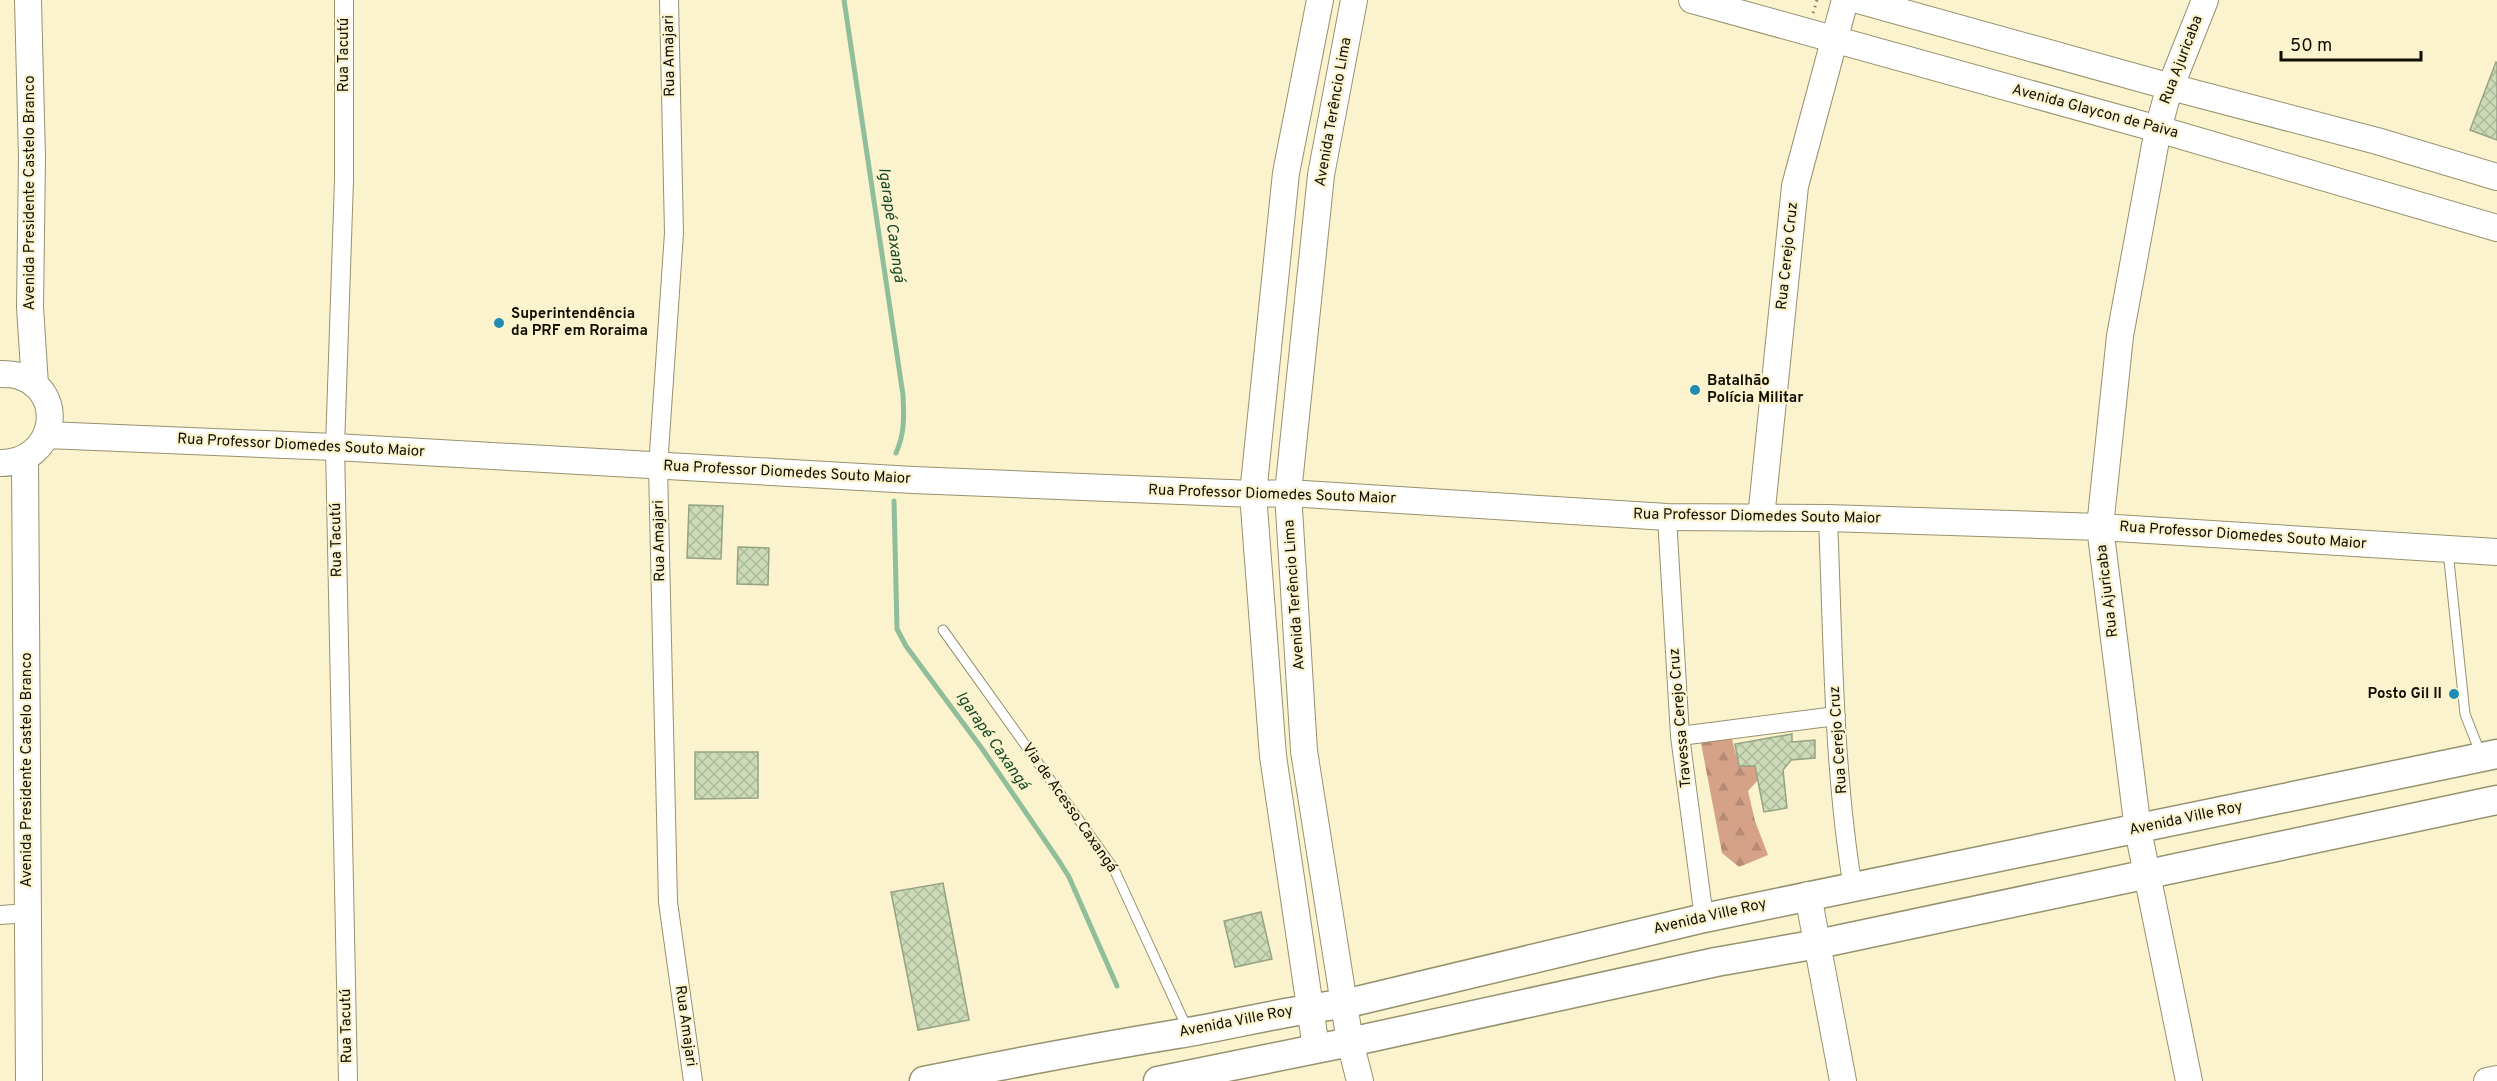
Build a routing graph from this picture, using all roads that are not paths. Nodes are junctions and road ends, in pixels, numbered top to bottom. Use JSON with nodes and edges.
{"nodes":[{"id":1,"x":28,"y":0,"type":"edge"},
{"id":2,"x":344,"y":0,"type":"edge"},
{"id":3,"x":669,"y":0,"type":"edge"},
{"id":4,"x":1320,"y":0,"type":"edge"},
{"id":5,"x":1354,"y":0,"type":"edge"},
{"id":6,"x":1692,"y":0,"type":"edge"},
{"id":7,"x":1845,"y":0,"type":"edge"},
{"id":8,"x":1858,"y":0,"type":"edge"},
{"id":9,"x":2205,"y":0,"type":"edge"},
{"id":10,"x":1833,"y":40,"type":"junction"},
{"id":11,"x":2171,"y":87,"type":"junction"},
{"id":12,"x":1299,"y":97,"type":"junction"},
{"id":13,"x":1333,"y":105,"type":"junction"},
{"id":14,"x":2158,"y":129,"type":"junction"},
{"id":15,"x":2497,"y":177,"type":"edge"},
{"id":16,"x":2497,"y":228,"type":"edge"},
{"id":17,"x":0,"y":374,"type":"edge"},
{"id":18,"x":35,"y":385,"type":"junction"},
{"id":19,"x":47,"y":435,"type":"junction"},
{"id":20,"x":335,"y":447,"type":"junction"},
{"id":21,"x":25,"y":459,"type":"junction"},
{"id":22,"x":0,"y":463,"type":"edge"},
{"id":23,"x":658,"y":466,"type":"junction"},
{"id":24,"x":1288,"y":493,"type":"junction"},
{"id":25,"x":1253,"y":494,"type":"junction"},
{"id":26,"x":1667,"y":517,"type":"junction"},
{"id":27,"x":1761,"y":518,"type":"junction"},
{"id":28,"x":1828,"y":518,"type":"junction"},
{"id":29,"x":2100,"y":526,"type":"junction"},
{"id":30,"x":2447,"y":549,"type":"junction"},
{"id":31,"x":2497,"y":552,"type":"edge"},
{"id":32,"x":943,"y":630,"type":"dead end"},
{"id":33,"x":1836,"y":716,"type":"junction"},
{"id":34,"x":1680,"y":736,"type":"junction"},
{"id":35,"x":2490,"y":756,"type":"edge"},
{"id":36,"x":2497,"y":800,"type":"edge"},
{"id":37,"x":2138,"y":830,"type":"junction"},
{"id":38,"x":2146,"y":873,"type":"junction"},
{"id":39,"x":1853,"y":888,"type":"junction"},
{"id":40,"x":1808,"y":895,"type":"junction"},
{"id":41,"x":28,"y":913,"type":"junction"},
{"id":42,"x":0,"y":915,"type":"edge"},
{"id":43,"x":1704,"y":918,"type":"junction"},
{"id":44,"x":1818,"y":944,"type":"junction"},
{"id":45,"x":1344,"y":1004,"type":"junction"},
{"id":46,"x":1309,"y":1008,"type":"junction"},
{"id":47,"x":1184,"y":1033,"type":"junction"},
{"id":48,"x":1350,"y":1042,"type":"junction"},
{"id":49,"x":1316,"y":1048,"type":"junction"},
{"id":50,"x":2497,"y":1079,"type":"edge"},
{"id":51,"x":30,"y":1081,"type":"edge"},
{"id":52,"x":348,"y":1081,"type":"edge"},
{"id":53,"x":693,"y":1081,"type":"edge"},
{"id":54,"x":924,"y":1081,"type":"edge"},
{"id":55,"x":1158,"y":1081,"type":"edge"},
{"id":56,"x":1360,"y":1081,"type":"edge"},
{"id":57,"x":1843,"y":1081,"type":"edge"},
{"id":58,"x":2189,"y":1081,"type":"edge"},
{"id":59,"x":2487,"y":1081,"type":"edge"}],
"edges":[{"from":1,"to":18,"type":"main road","name":"Avenida Presidente Castelo Branco"},
{"from":2,"to":20,"type":"street","name":"Rua Tacutú"},
{"from":3,"to":23,"type":"street","name":"Rua Amajari"},
{"from":4,"to":12,"type":"main road"},
{"from":5,"to":13,"type":"main road","name":"Avenida Terêncio Lima"},
{"from":6,"to":10,"type":"main road","name":"Avenida Glaycon de Paiva"},
{"from":7,"to":10,"type":"main road","name":"Rua Cerejo Cruz"},
{"from":8,"to":11,"type":"main road"},
{"from":9,"to":11,"type":"main road","name":"Rua Ajuricaba"},
{"from":10,"to":14,"type":"main road","name":"Avenida Glaycon de Paiva"},
{"from":10,"to":27,"type":"main road","name":"Rua Cerejo Cruz"},
{"from":11,"to":14,"type":"main road","name":"Rua Ajuricaba"},
{"from":11,"to":15,"type":"main road"},
{"from":12,"to":13,"type":"main road"},
{"from":12,"to":25,"type":"main road"},
{"from":13,"to":24,"type":"main road","name":"Avenida Terêncio Lima"},
{"from":14,"to":16,"type":"main road","name":"Avenida Glaycon de Paiva"},
{"from":14,"to":29,"type":"main road","name":"Rua Ajuricaba"},
{"from":17,"to":18,"type":"main road"},
{"from":18,"to":19,"type":"main road"},
{"from":19,"to":20,"type":"main road","name":"Rua Professor Diomedes Souto Maior"},
{"from":19,"to":21,"type":"main road"},
{"from":20,"to":23,"type":"main road","name":"Rua Professor Diomedes Souto Maior"},
{"from":20,"to":52,"type":"street","name":"Rua Tacutú"},
{"from":21,"to":22,"type":"main road"},
{"from":21,"to":41,"type":"main road","name":"Avenida Presidente Castelo Branco"},
{"from":23,"to":25,"type":"main road","name":"Rua Professor Diomedes Souto Maior"},
{"from":23,"to":53,"type":"street","name":"Rua Amajari"},
{"from":24,"to":25,"type":"main road","name":"Rua Professor Diomedes Souto Maior"},
{"from":24,"to":26,"type":"main road","name":"Rua Professor Diomedes Souto Maior"},
{"from":24,"to":45,"type":"main road","name":"Avenida Terêncio Lima"},
{"from":25,"to":46,"type":"main road"},
{"from":26,"to":27,"type":"main road","name":"Rua Professor Diomedes Souto Maior"},
{"from":26,"to":34,"type":"street","name":"Travessa Cerejo Cruz"},
{"from":27,"to":28,"type":"main road","name":"Rua Professor Diomedes Souto Maior"},
{"from":28,"to":29,"type":"main road","name":"Rua Professor Diomedes Souto Maior"},
{"from":28,"to":33,"type":"street","name":"Rua Cerejo Cruz"},
{"from":29,"to":30,"type":"main road","name":"Rua Professor Diomedes Souto Maior"},
{"from":29,"to":37,"type":"main road","name":"Rua Ajuricaba"},
{"from":30,"to":31,"type":"main road","name":"Rua Professor Diomedes Souto Maior"},
{"from":30,"to":35,"type":"lane"},
{"from":32,"to":47,"type":"lane","name":"Via de Acesso Caxangá"},
{"from":33,"to":34,"type":"street"},
{"from":33,"to":39,"type":"street","name":"Rua Cerejo Cruz"},
{"from":34,"to":43,"type":"street","name":"Travessa Cerejo Cruz"},
{"from":35,"to":37,"type":"main road","name":"Avenida Ville Roy"},
{"from":36,"to":38,"type":"main road"},
{"from":37,"to":38,"type":"main road","name":"Rua Ajuricaba"},
{"from":37,"to":39,"type":"main road","name":"Avenida Ville Roy"},
{"from":38,"to":44,"type":"main road"},
{"from":38,"to":58,"type":"main road","name":"Rua Ajuricaba"},
{"from":39,"to":40,"type":"main road","name":"Avenida Ville Roy"},
{"from":40,"to":43,"type":"main road","name":"Avenida Ville Roy"},
{"from":40,"to":44,"type":"main road"},
{"from":41,"to":42,"type":"street"},
{"from":41,"to":51,"type":"main road","name":"Avenida Presidente Castelo Branco"},
{"from":43,"to":45,"type":"main road","name":"Avenida Ville Roy"},
{"from":44,"to":48,"type":"main road"},
{"from":44,"to":57,"type":"main road"},
{"from":45,"to":46,"type":"main road","name":"Avenida Ville Roy"},
{"from":45,"to":48,"type":"main road","name":"Avenida Terêncio Lima"},
{"from":46,"to":47,"type":"main road","name":"Avenida Ville Roy"},
{"from":46,"to":49,"type":"main road"},
{"from":47,"to":54,"type":"main road","name":"Avenida Ville Roy"},
{"from":48,"to":49,"type":"main road"},
{"from":48,"to":56,"type":"main road","name":"Avenida Terêncio Lima"},
{"from":49,"to":55,"type":"main road"},
{"from":50,"to":59,"type":"main road"}]}
